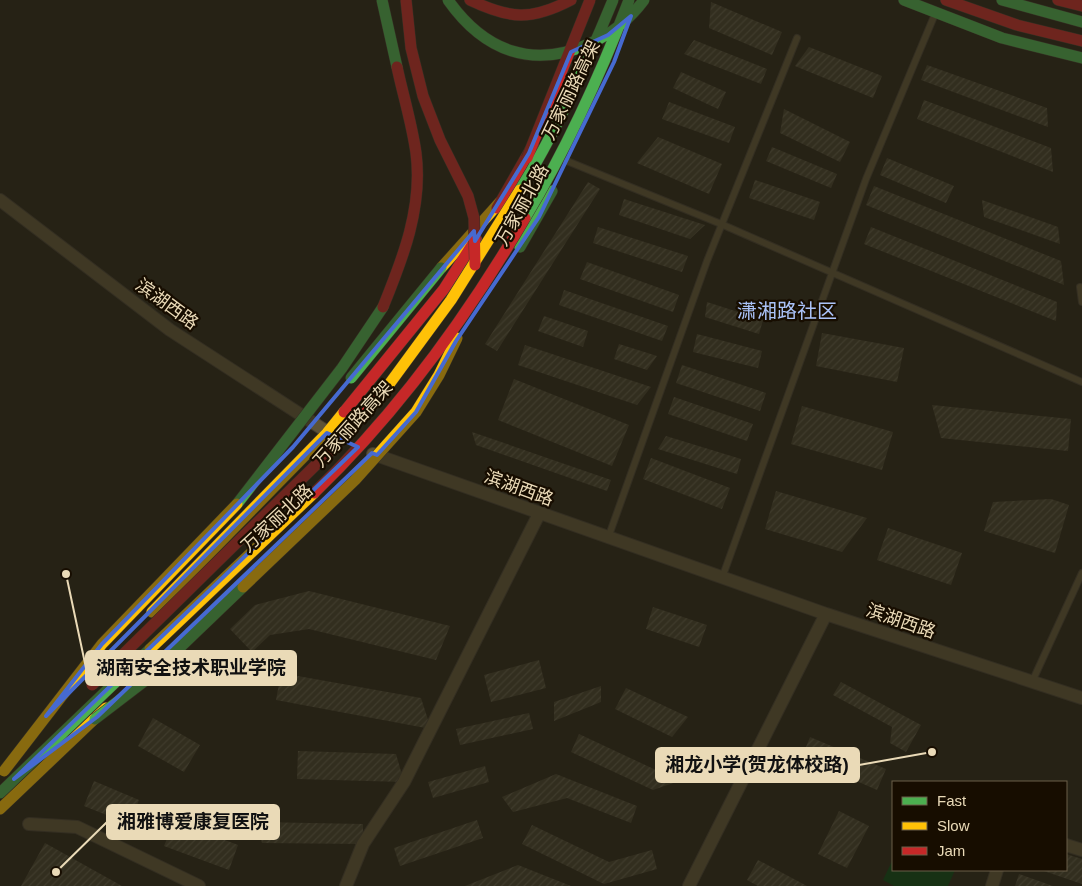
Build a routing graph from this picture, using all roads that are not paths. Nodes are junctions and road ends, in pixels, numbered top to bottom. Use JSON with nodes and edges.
{"nodes":[{"id":1,"x":382,"y":0,"type":"edge"},
{"id":2,"x":406,"y":0,"type":"edge"},
{"id":3,"x":448,"y":0,"type":"edge"},
{"id":4,"x":470,"y":0,"type":"edge"},
{"id":5,"x":571,"y":0,"type":"edge"},
{"id":6,"x":590,"y":0,"type":"edge"},
{"id":7,"x":602,"y":0,"type":"edge"},
{"id":8,"x":613,"y":0,"type":"edge"},
{"id":9,"x":629,"y":0,"type":"edge"},
{"id":10,"x":637,"y":0,"type":"edge"},
{"id":11,"x":644,"y":0,"type":"edge"},
{"id":12,"x":904,"y":0,"type":"edge"},
{"id":13,"x":946,"y":0,"type":"edge"},
{"id":14,"x":1002,"y":0,"type":"edge"},
{"id":15,"x":1058,"y":0,"type":"edge"},
{"id":16,"x":1082,"y":6,"type":"edge"},
{"id":17,"x":935,"y":13,"type":"junction"},
{"id":18,"x":1082,"y":22,"type":"edge"},
{"id":19,"x":797,"y":38,"type":"dead end"},
{"id":20,"x":1082,"y":41,"type":"edge"},
{"id":21,"x":1082,"y":58,"type":"edge"},
{"id":22,"x":567,"y":161,"type":"dead end"},
{"id":23,"x":0,"y":200,"type":"edge"},
{"id":24,"x":500,"y":202,"type":"junction"},
{"id":25,"x":506,"y":214,"type":"junction"},
{"id":26,"x":721,"y":224,"type":"junction"},
{"id":27,"x":831,"y":273,"type":"junction"},
{"id":28,"x":1080,"y":287,"type":"dead end"},
{"id":29,"x":1082,"y":302,"type":"edge"},
{"id":30,"x":1082,"y":382,"type":"edge"},
{"id":31,"x":327,"y":433,"type":"junction"},
{"id":32,"x":372,"y":453,"type":"junction"},
{"id":33,"x":241,"y":500,"type":"junction"},
{"id":34,"x":539,"y":514,"type":"junction"},
{"id":35,"x":608,"y":539,"type":"junction"},
{"id":36,"x":1082,"y":573,"type":"edge"},
{"id":37,"x":722,"y":578,"type":"junction"},
{"id":38,"x":826,"y":614,"type":"junction"},
{"id":39,"x":1032,"y":683,"type":"junction"},
{"id":40,"x":86,"y":692,"type":"dead end"},
{"id":41,"x":1082,"y":698,"type":"edge"},
{"id":42,"x":65,"y":711,"type":"dead end"},
{"id":43,"x":1,"y":769,"type":"edge"},
{"id":44,"x":14,"y":779,"type":"junction"},
{"id":45,"x":0,"y":793,"type":"edge"},
{"id":46,"x":0,"y":809,"type":"edge"},
{"id":47,"x":29,"y":824,"type":"dead end"},
{"id":48,"x":1067,"y":844,"type":"edge"},
{"id":49,"x":1082,"y":850,"type":"edge"},
{"id":50,"x":997,"y":871,"type":"edge"},
{"id":51,"x":198,"y":886,"type":"edge"},
{"id":52,"x":346,"y":886,"type":"edge"},
{"id":53,"x":688,"y":886,"type":"edge"},
{"id":54,"x":992,"y":886,"type":"edge"}],
"edges":[{"from":1,"to":33,"type":"main road","bridge":true},
{"from":2,"to":44,"type":"main road","bridge":true},
{"from":3,"to":11,"type":"main road","bridge":true},
{"from":4,"to":5,"type":"main road"},
{"from":6,"to":25,"type":"main road","bridge":true},
{"from":7,"to":24,"type":"main road","name":"万家丽北路"},
{"from":8,"to":25,"type":"main road","name":"万家丽路高架","bridge":true},
{"from":9,"to":44,"type":"main road","name":"万家丽路高架","bridge":true},
{"from":10,"to":32,"type":"main road","name":"万家丽北路"},
{"from":12,"to":17,"type":"main road"},
{"from":13,"to":20,"type":"main road"},
{"from":14,"to":18,"type":"main road"},
{"from":15,"to":16,"type":"main road"},
{"from":17,"to":21,"type":"main road"},
{"from":17,"to":27,"type":"lane"},
{"from":19,"to":26,"type":"lane"},
{"from":22,"to":26,"type":"lane"},
{"from":23,"to":31,"type":"street","name":"滨湖西路"},
{"from":24,"to":31,"type":"main road","name":"万家丽北路"},
{"from":24,"to":33,"type":"main road","bridge":true},
{"from":25,"to":40,"type":"main road","name":"万家丽路高架","bridge":true},
{"from":26,"to":27,"type":"lane"},
{"from":26,"to":35,"type":"lane"},
{"from":27,"to":30,"type":"lane"},
{"from":27,"to":37,"type":"lane"},
{"from":28,"to":29,"type":"lane"},
{"from":31,"to":32,"type":"street","name":"滨湖西路"},
{"from":31,"to":43,"type":"main road","name":"万家丽北路"},
{"from":32,"to":34,"type":"street","name":"滨湖西路"},
{"from":32,"to":46,"type":"main road","name":"万家丽北路"},
{"from":33,"to":43,"type":"main road","bridge":true},
{"from":34,"to":35,"type":"street","name":"滨湖西路"},
{"from":34,"to":52,"type":"street"},
{"from":35,"to":37,"type":"street","name":"滨湖西路"},
{"from":36,"to":39,"type":"lane"},
{"from":37,"to":38,"type":"street","name":"滨湖西路"},
{"from":38,"to":39,"type":"street","name":"滨湖西路"},
{"from":38,"to":53,"type":"street"},
{"from":39,"to":41,"type":"street","name":"滨湖西路"},
{"from":42,"to":43,"type":"main road","bridge":true},
{"from":44,"to":45,"type":"main road","name":"万家丽路高架","bridge":true},
{"from":47,"to":51,"type":"street"},
{"from":48,"to":49,"type":"street"},
{"from":50,"to":54,"type":"street"}]}
